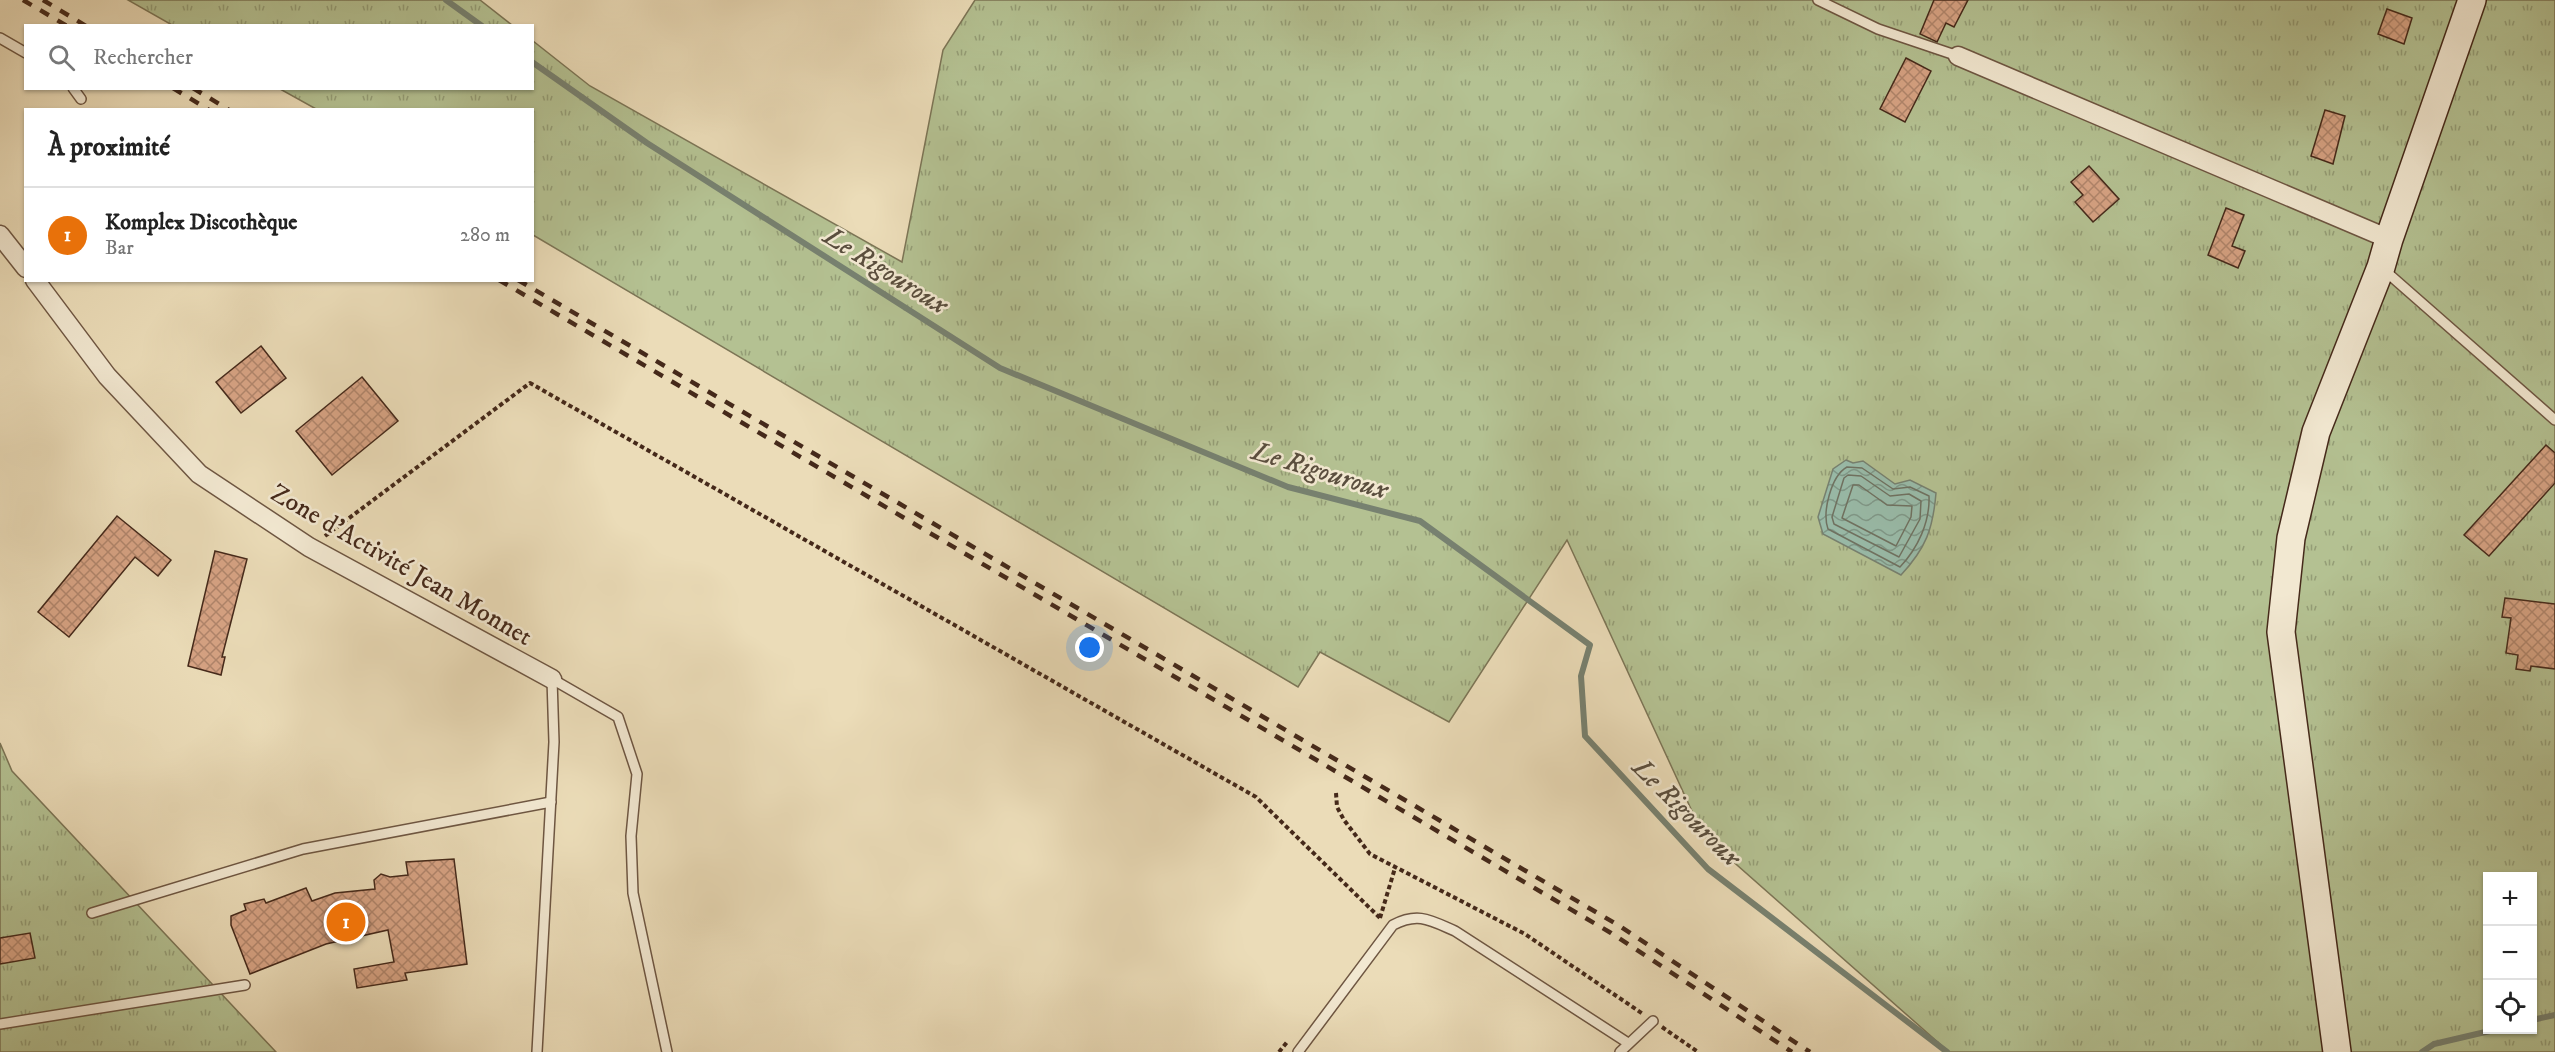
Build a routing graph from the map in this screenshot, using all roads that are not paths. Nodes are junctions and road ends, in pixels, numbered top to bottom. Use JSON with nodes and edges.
{"nodes":[{"id":1,"x":1818,"y":0,"type":"edge"},
{"id":2,"x":2472,"y":0,"type":"edge"},
{"id":3,"x":0,"y":38,"type":"edge"},
{"id":4,"x":24,"y":51,"type":"edge"},
{"id":5,"x":1958,"y":56,"type":"joint"},
{"id":6,"x":74,"y":90,"type":"edge"},
{"id":7,"x":81,"y":99,"type":"dead end"},
{"id":8,"x":0,"y":234,"type":"edge"},
{"id":9,"x":2389,"y":239,"type":"junction"},
{"id":10,"x":24,"y":265,"type":"edge"},
{"id":11,"x":2381,"y":267,"type":"junction"},
{"id":12,"x":36,"y":282,"type":"edge"},
{"id":13,"x":2555,"y":420,"type":"edge"},
{"id":14,"x":552,"y":679,"type":"junction"},
{"id":15,"x":551,"y":801,"type":"junction"},
{"id":16,"x":92,"y":913,"type":"dead end"},
{"id":17,"x":245,"y":985,"type":"dead end"},
{"id":18,"x":1653,"y":1021,"type":"road end"},
{"id":19,"x":0,"y":1023,"type":"edge"},
{"id":20,"x":1628,"y":1043,"type":"junction"},
{"id":21,"x":537,"y":1052,"type":"edge"},
{"id":22,"x":667,"y":1052,"type":"edge"},
{"id":23,"x":1298,"y":1052,"type":"edge"},
{"id":24,"x":1620,"y":1052,"type":"edge"},
{"id":25,"x":2337,"y":1052,"type":"edge"}],
"edges":[{"from":1,"to":5,"type":"lane"},
{"from":2,"to":9,"type":"street"},
{"from":3,"to":4,"type":"lane"},
{"from":5,"to":9,"type":"street"},
{"from":6,"to":7,"type":"lane"},
{"from":8,"to":10,"type":"street"},
{"from":9,"to":11,"type":"street"},
{"from":11,"to":13,"type":"lane"},
{"from":11,"to":25,"type":"street"},
{"from":12,"to":14,"type":"street","name":"Zone d'Activité Jean Monnet"},
{"from":14,"to":15,"type":"lane"},
{"from":14,"to":22,"type":"lane"},
{"from":15,"to":16,"type":"lane"},
{"from":15,"to":21,"type":"lane"},
{"from":17,"to":19,"type":"lane"},
{"from":18,"to":20,"type":"lane"},
{"from":20,"to":23,"type":"lane"},
{"from":20,"to":24,"type":"lane"}]}
